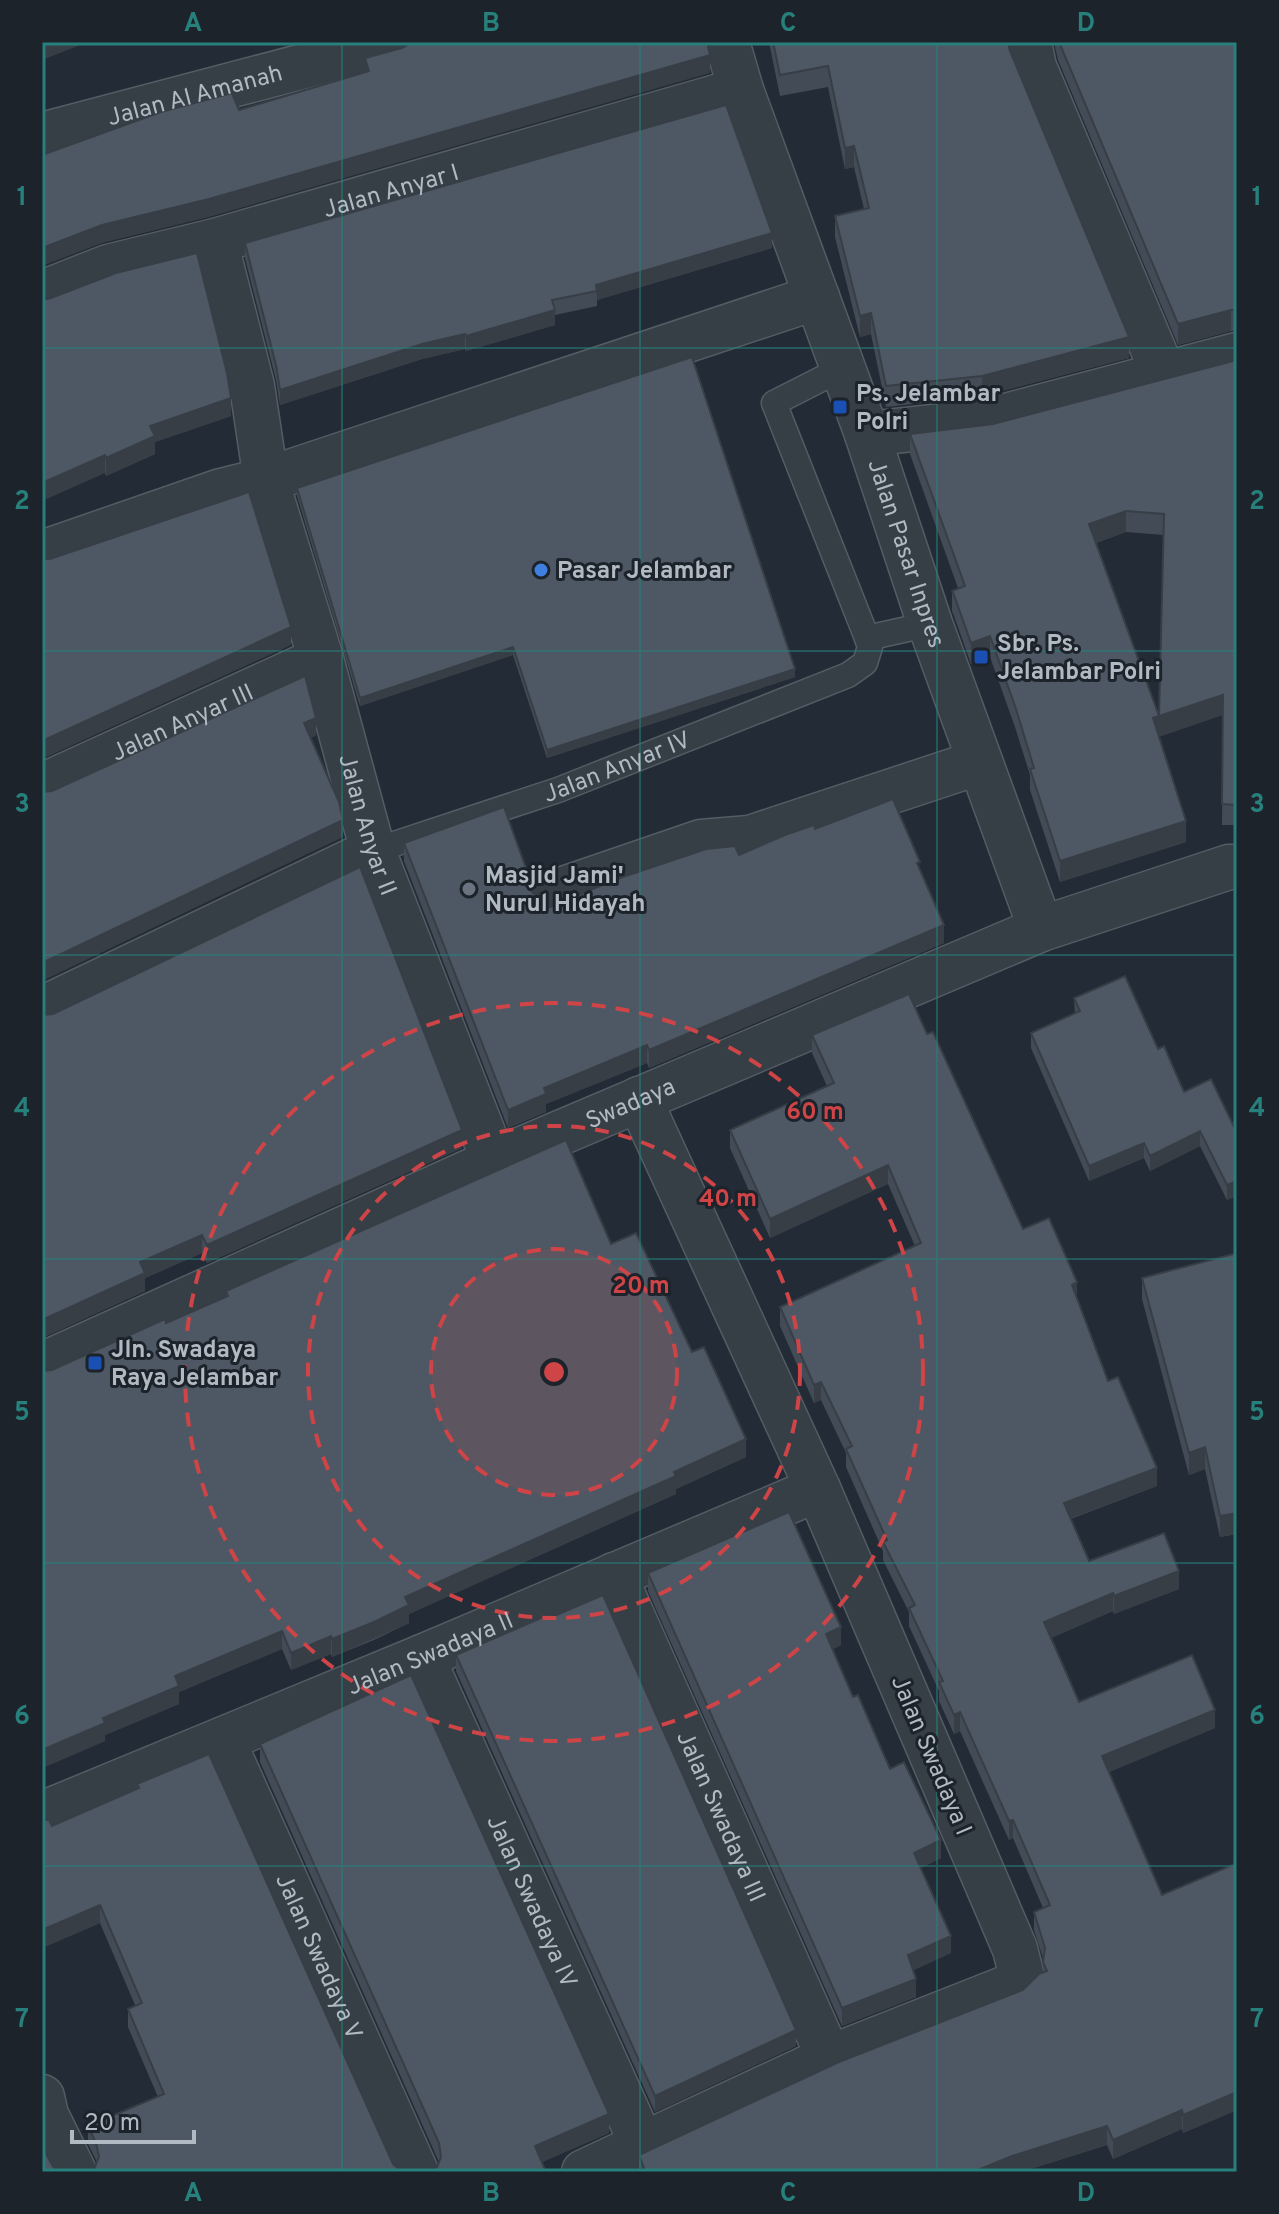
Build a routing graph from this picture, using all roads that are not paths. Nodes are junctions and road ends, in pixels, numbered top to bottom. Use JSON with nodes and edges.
{"nodes":[{"id":1,"x":395,"y":42,"type":"edge"},
{"id":2,"x":727,"y":42,"type":"edge"},
{"id":3,"x":1029,"y":42,"type":"edge"},
{"id":4,"x":741,"y":90,"type":"junction"},
{"id":5,"x":42,"y":135,"type":"edge"},
{"id":6,"x":215,"y":241,"type":"junction"},
{"id":7,"x":42,"y":293,"type":"edge"},
{"id":8,"x":817,"y":297,"type":"junction"},
{"id":9,"x":1237,"y":355,"type":"edge"},
{"id":10,"x":843,"y":368,"type":"junction"},
{"id":11,"x":1164,"y":375,"type":"junction"},
{"id":12,"x":867,"y":434,"type":"junction"},
{"id":13,"x":266,"y":480,"type":"junction"},
{"id":14,"x":42,"y":553,"type":"edge"},
{"id":15,"x":930,"y":624,"type":"junction"},
{"id":16,"x":867,"y":638,"type":"junction"},
{"id":17,"x":321,"y":659,"type":"junction"},
{"id":18,"x":980,"y":762,"type":"junction"},
{"id":19,"x":42,"y":786,"type":"edge"},
{"id":20,"x":373,"y":851,"type":"junction"},
{"id":21,"x":1234,"y":879,"type":"edge"},
{"id":22,"x":549,"y":894,"type":"dead end"},
{"id":23,"x":1041,"y":929,"type":"junction"},
{"id":24,"x":42,"y":1009,"type":"edge"},
{"id":25,"x":639,"y":1099,"type":"junction"},
{"id":26,"x":494,"y":1161,"type":"junction"},
{"id":27,"x":42,"y":1365,"type":"edge"},
{"id":28,"x":818,"y":1489,"type":"junction"},
{"id":29,"x":614,"y":1575,"type":"junction"},
{"id":30,"x":422,"y":1657,"type":"junction"},
{"id":31,"x":223,"y":1741,"type":"junction"},
{"id":32,"x":42,"y":1814,"type":"edge"},
{"id":33,"x":829,"y":2058,"type":"junction"},
{"id":34,"x":43,"y":2109,"type":"edge"},
{"id":35,"x":642,"y":2144,"type":"junction"},
{"id":36,"x":74,"y":2172,"type":"edge"},
{"id":37,"x":416,"y":2172,"type":"edge"},
{"id":38,"x":584,"y":2172,"type":"edge"}],
"edges":[{"from":1,"to":5,"type":"street","name":"Jalan Al Amanah"},
{"from":2,"to":4,"type":"street","name":"Jalan Pasar Inpres"},
{"from":3,"to":11,"type":"street"},
{"from":4,"to":6,"type":"street","name":"Jalan Anyar I"},
{"from":4,"to":8,"type":"street","name":"Jalan Pasar Inpres"},
{"from":6,"to":7,"type":"street","name":"Jalan Anyar I"},
{"from":6,"to":13,"type":"street","name":"Jalan Anyar II"},
{"from":8,"to":10,"type":"street","name":"Jalan Pasar Inpres"},
{"from":8,"to":13,"type":"street"},
{"from":9,"to":11,"type":"street"},
{"from":10,"to":12,"type":"street","name":"Jalan Pasar Inpres"},
{"from":10,"to":16,"type":"lane"},
{"from":11,"to":12,"type":"street"},
{"from":12,"to":15,"type":"street","name":"Jalan Pasar Inpres"},
{"from":13,"to":14,"type":"street"},
{"from":13,"to":17,"type":"street","name":"Jalan Anyar II"},
{"from":15,"to":16,"type":"lane"},
{"from":15,"to":18,"type":"street","name":"Jalan Pasar Inpres"},
{"from":16,"to":20,"type":"lane","name":"Jalan Anyar IV"},
{"from":17,"to":19,"type":"street","name":"Jalan Anyar III"},
{"from":17,"to":20,"type":"street","name":"Jalan Anyar II"},
{"from":18,"to":22,"type":"street"},
{"from":18,"to":23,"type":"street","name":"Jalan Pasar Inpres"},
{"from":20,"to":24,"type":"street","name":"Jalan Anyar IV"},
{"from":20,"to":26,"type":"street","name":"Jalan Anyar II"},
{"from":21,"to":23,"type":"street","name":"Swadaya"},
{"from":23,"to":25,"type":"street","name":"Swadaya"},
{"from":25,"to":26,"type":"street","name":"Swadaya"},
{"from":25,"to":28,"type":"street","name":"Jalan Swadaya I"},
{"from":26,"to":27,"type":"street","name":"Swadaya"},
{"from":28,"to":29,"type":"street","name":"Jalan Swadaya II"},
{"from":28,"to":33,"type":"street","name":"Jalan Swadaya I"},
{"from":29,"to":30,"type":"street","name":"Jalan Swadaya II"},
{"from":29,"to":33,"type":"street","name":"Jalan Swadaya III"},
{"from":30,"to":31,"type":"street","name":"Jalan Swadaya II"},
{"from":30,"to":35,"type":"street","name":"Jalan Swadaya IV"},
{"from":31,"to":32,"type":"street","name":"Jalan Swadaya II"},
{"from":31,"to":37,"type":"street","name":"Jalan Swadaya V"},
{"from":33,"to":35,"type":"street","name":"Jalan Swadaya I"},
{"from":34,"to":36,"type":"street"},
{"from":35,"to":38,"type":"street","name":"Jalan Swadaya I"}]}
